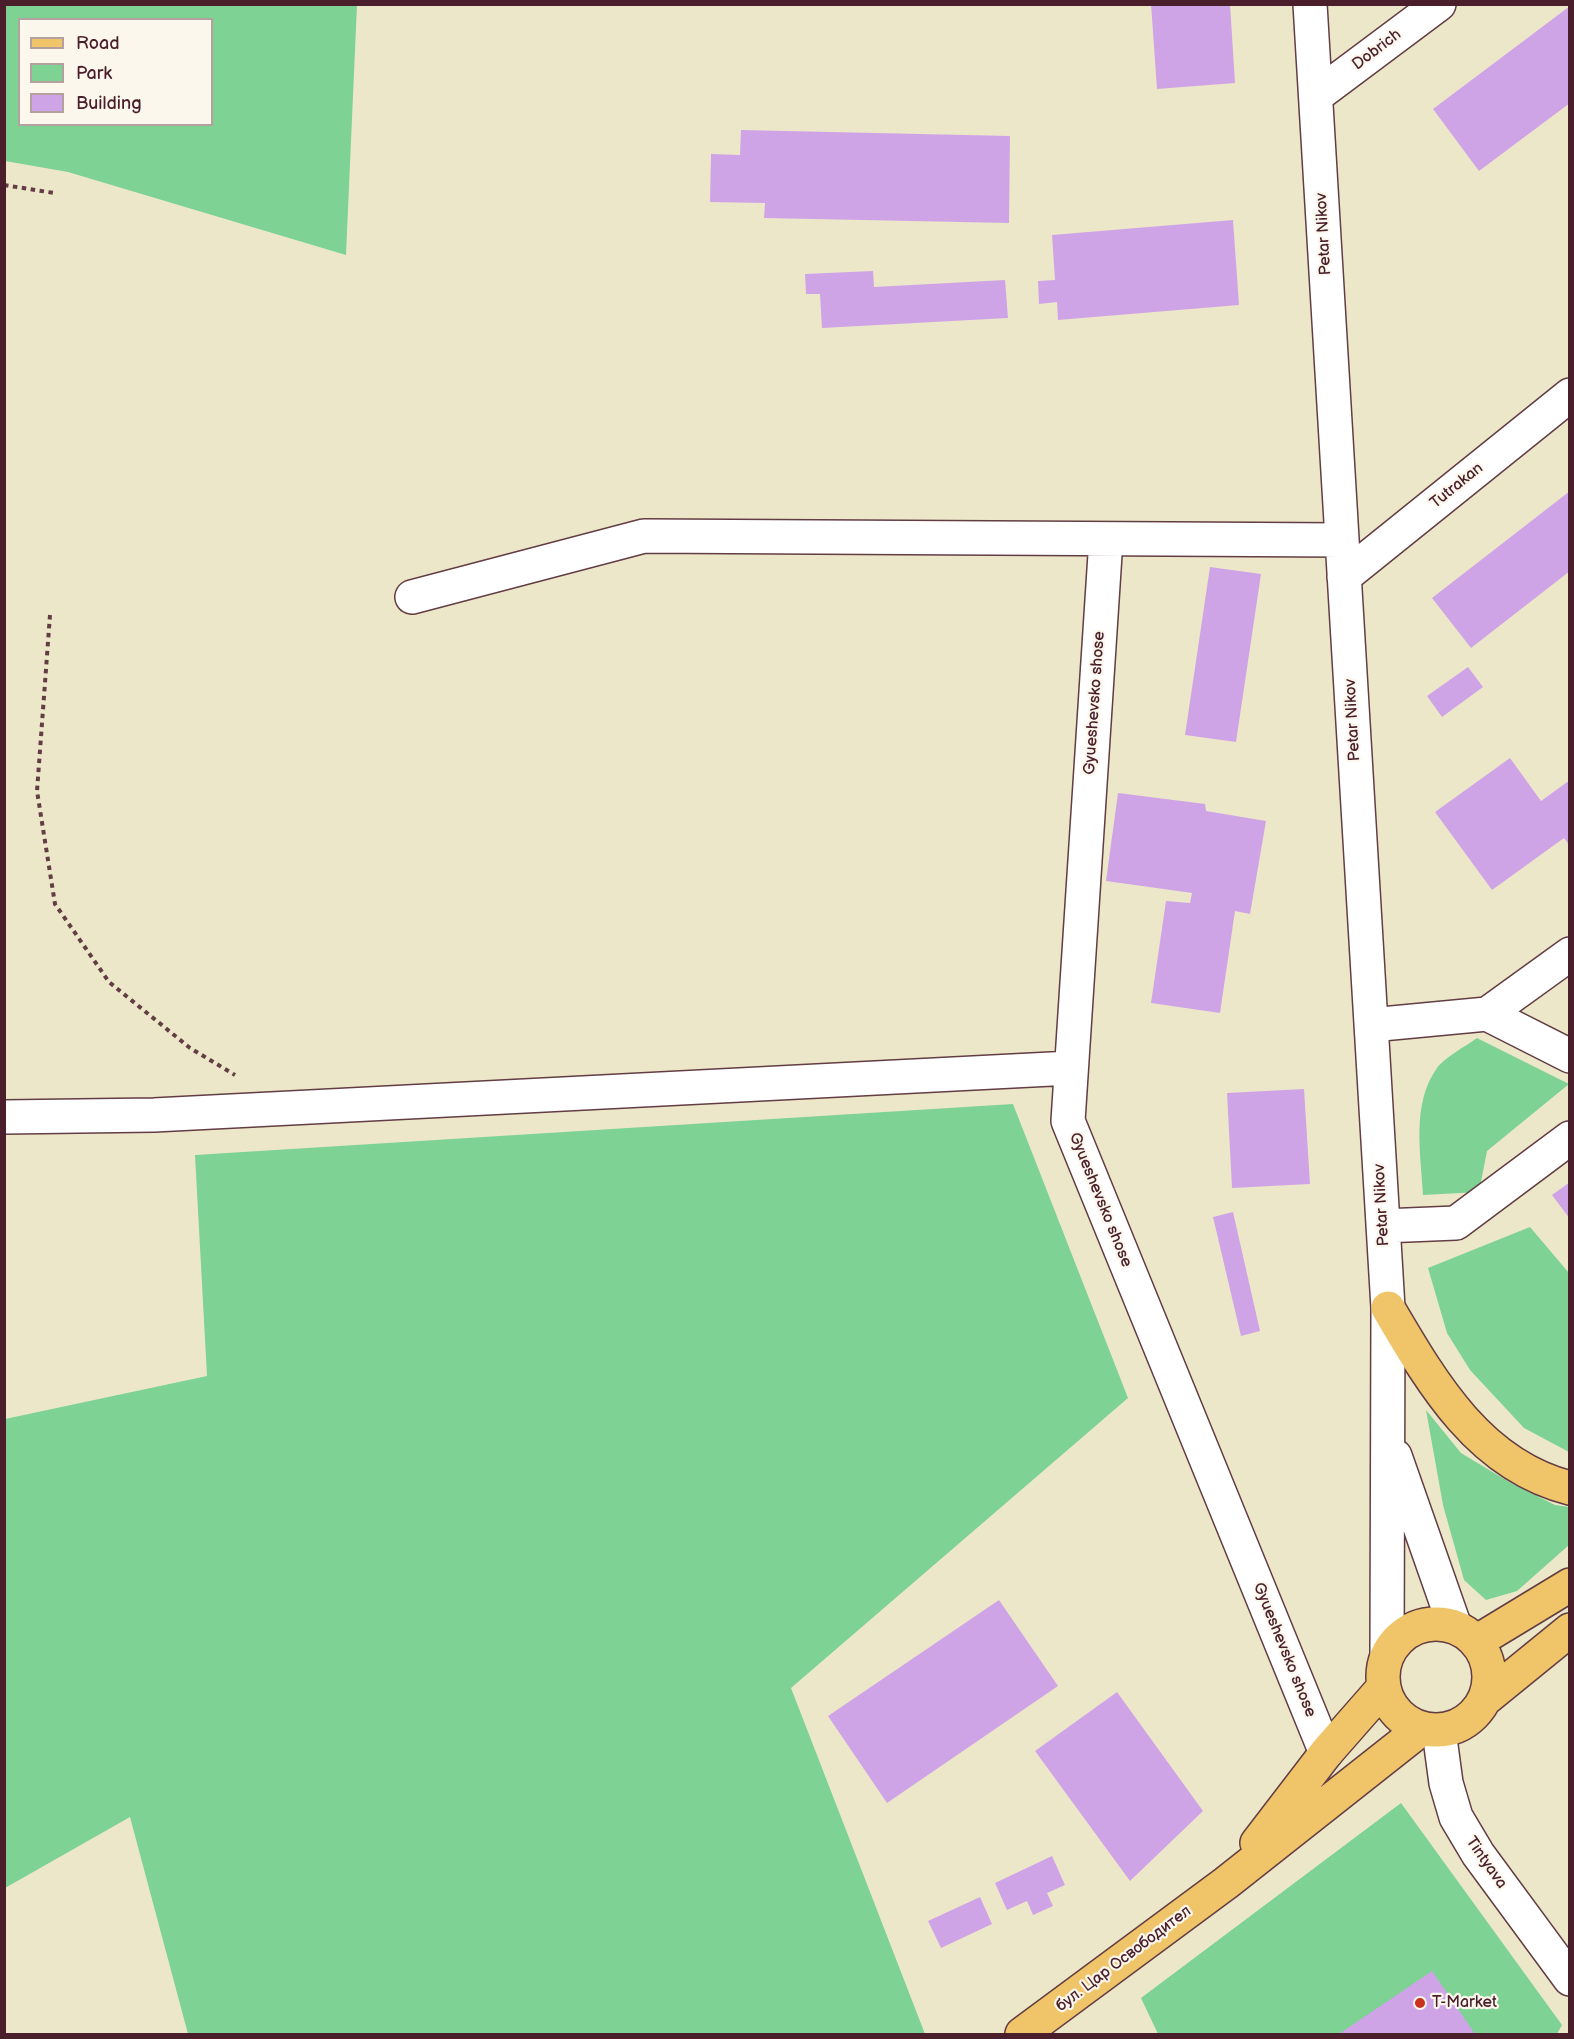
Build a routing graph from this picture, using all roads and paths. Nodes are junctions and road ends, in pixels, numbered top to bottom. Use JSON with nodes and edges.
{"nodes":[{"id":1,"x":1311,"y":4,"type":"edge"},
{"id":2,"x":1439,"y":4,"type":"edge"},
{"id":3,"x":1316,"y":96,"type":"junction"},
{"id":4,"x":4,"y":185,"type":"edge"},
{"id":5,"x":54,"y":193,"type":"dead end"},
{"id":6,"x":1569,"y":395,"type":"edge"},
{"id":7,"x":1106,"y":538,"type":"junction"},
{"id":8,"x":1342,"y":540,"type":"junction"},
{"id":9,"x":1344,"y":576,"type":"junction"},
{"id":10,"x":412,"y":597,"type":"dead end"},
{"id":11,"x":50,"y":615,"type":"dead end"},
{"id":12,"x":1569,"y":954,"type":"edge"},
{"id":13,"x":1488,"y":1014,"type":"junction"},
{"id":14,"x":1371,"y":1025,"type":"junction"},
{"id":15,"x":1569,"y":1056,"type":"edge"},
{"id":16,"x":1071,"y":1068,"type":"junction"},
{"id":17,"x":274,"y":1108,"type":"junction"},
{"id":18,"x":4,"y":1117,"type":"edge"},
{"id":19,"x":1569,"y":1137,"type":"edge"},
{"id":20,"x":1383,"y":1226,"type":"junction"},
{"id":21,"x":1388,"y":1308,"type":"junction"},
{"id":22,"x":1387,"y":1435,"type":"junction"},
{"id":23,"x":1569,"y":1488,"type":"edge"},
{"id":24,"x":1569,"y":1585,"type":"edge"},
{"id":25,"x":1569,"y":1630,"type":"edge"},
{"id":26,"x":1466,"y":1635,"type":"junction"},
{"id":27,"x":1387,"y":1654,"type":"junction"},
{"id":28,"x":1383,"y":1688,"type":"junction"},
{"id":29,"x":1484,"y":1700,"type":"junction"},
{"id":30,"x":1430,"y":1730,"type":"junction"},
{"id":31,"x":1326,"y":1753,"type":"junction"},
{"id":32,"x":1226,"y":1883,"type":"junction"},
{"id":33,"x":1569,"y":1979,"type":"edge"},
{"id":34,"x":1022,"y":2034,"type":"edge"}],
"edges":[{"from":1,"to":3,"type":"street","name":"Petar Nikov"},
{"from":2,"to":3,"type":"street","name":"Dobrich"},
{"from":3,"to":8,"type":"street","name":"Petar Nikov"},
{"from":4,"to":5,"type":"path"},
{"from":6,"to":9,"type":"street","name":"Tutrakan"},
{"from":7,"to":8,"type":"street"},
{"from":7,"to":10,"type":"street"},
{"from":7,"to":16,"type":"street","name":"Gyueshevsko shose"},
{"from":8,"to":9,"type":"street","name":"Petar Nikov"},
{"from":9,"to":14,"type":"street","name":"Petar Nikov"},
{"from":11,"to":17,"type":"path"},
{"from":12,"to":13,"type":"street"},
{"from":13,"to":14,"type":"street"},
{"from":13,"to":15,"type":"street"},
{"from":14,"to":20,"type":"street","name":"Petar Nikov"},
{"from":16,"to":17,"type":"street"},
{"from":16,"to":31,"type":"street","name":"Gyueshevsko shose"},
{"from":17,"to":18,"type":"street"},
{"from":19,"to":20,"type":"street"},
{"from":20,"to":21,"type":"street","name":"Petar Nikov"},
{"from":21,"to":22,"type":"street","name":"Petar Nikov"},
{"from":21,"to":23,"type":"main road"},
{"from":22,"to":26,"type":"street","name":"Petar Nikov"},
{"from":22,"to":27,"type":"street","name":"Petar Nikov"},
{"from":24,"to":26,"type":"main road"},
{"from":25,"to":29,"type":"main road","name":"бул. Цар Освободител"},
{"from":26,"to":27,"type":"main road"},
{"from":26,"to":29,"type":"main road"},
{"from":27,"to":28,"type":"main road"},
{"from":28,"to":30,"type":"main road"},
{"from":28,"to":31,"type":"main road","name":"бул. Цар Освободител"},
{"from":29,"to":30,"type":"main road","name":"бул. Цар Освободител"},
{"from":30,"to":32,"type":"main road","name":"бул. Цар Освободител"},
{"from":30,"to":33,"type":"street","name":"Tintyava"},
{"from":31,"to":32,"type":"main road","name":"бул. Цар Освободител"},
{"from":32,"to":34,"type":"main road","name":"бул. Цар Освободител"}]}
